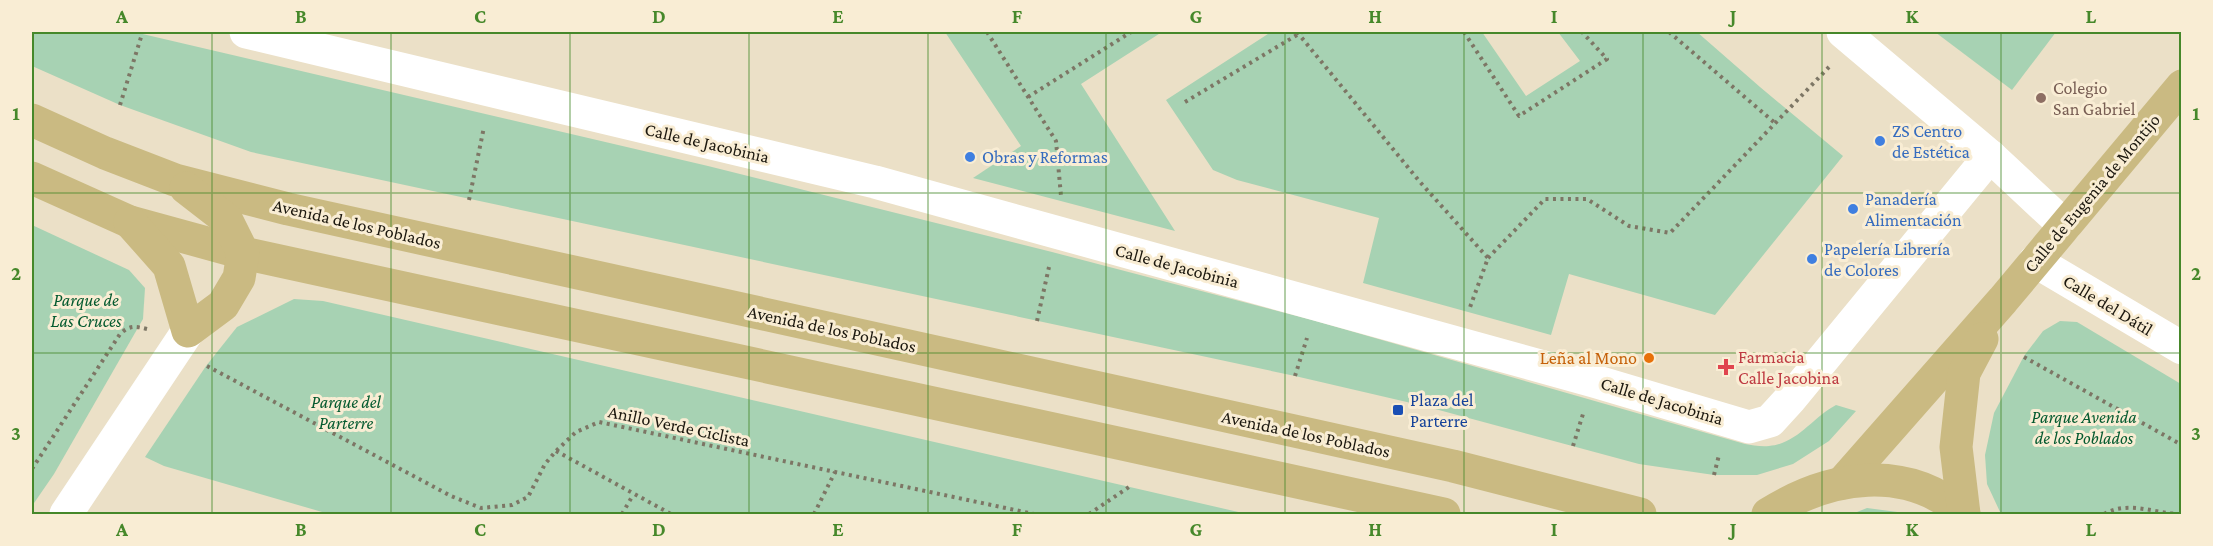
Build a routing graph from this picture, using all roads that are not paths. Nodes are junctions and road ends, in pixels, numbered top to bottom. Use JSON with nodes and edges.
{"nodes":[{"id":1,"x":246,"y":32,"type":"edge"},
{"id":2,"x":1843,"y":32,"type":"edge"},
{"id":3,"x":2181,"y":86,"type":"edge"},
{"id":4,"x":32,"y":120,"type":"edge"},
{"id":5,"x":1990,"y":156,"type":"junction"},
{"id":6,"x":32,"y":178,"type":"edge"},
{"id":7,"x":175,"y":180,"type":"junction"},
{"id":8,"x":130,"y":222,"type":"junction"},
{"id":9,"x":2065,"y":226,"type":"junction"},
{"id":10,"x":243,"y":252,"type":"junction"},
{"id":11,"x":2035,"y":261,"type":"junction"},
{"id":12,"x":2003,"y":300,"type":"junction"},
{"id":13,"x":188,"y":332,"type":"junction"},
{"id":14,"x":2181,"y":348,"type":"edge"},
{"id":15,"x":1842,"y":483,"type":"junction"},
{"id":16,"x":66,"y":514,"type":"edge"},
{"id":17,"x":1444,"y":514,"type":"edge"},
{"id":18,"x":1640,"y":514,"type":"edge"},
{"id":19,"x":1768,"y":514,"type":"edge"},
{"id":20,"x":1964,"y":514,"type":"edge"}],
"edges":[{"from":1,"to":5,"type":"street","name":"Calle de Jacobinia"},
{"from":2,"to":5,"type":"street"},
{"from":3,"to":9,"type":"main road","name":"Calle de Eugenia de Montijo"},
{"from":4,"to":7,"type":"main road","name":"Avenida de los Poblados"},
{"from":5,"to":9,"type":"street"},
{"from":6,"to":8,"type":"main road"},
{"from":7,"to":10,"type":"main road"},
{"from":7,"to":18,"type":"main road","name":"Avenida de los Poblados"},
{"from":8,"to":10,"type":"main road"},
{"from":8,"to":13,"type":"main road"},
{"from":9,"to":11,"type":"main road","name":"Calle de Eugenia de Montijo"},
{"from":10,"to":13,"type":"main road"},
{"from":10,"to":17,"type":"main road"},
{"from":11,"to":12,"type":"main road","name":"Calle de Eugenia de Montijo"},
{"from":11,"to":14,"type":"street","name":"Calle del Dátil"},
{"from":12,"to":15,"type":"main road","name":"Calle de Eugenia de Montijo"},
{"from":12,"to":20,"type":"main road","name":"Calle de Eugenia de Montijo"},
{"from":13,"to":16,"type":"street"},
{"from":15,"to":19,"type":"main road"},
{"from":15,"to":20,"type":"main road"}]}
